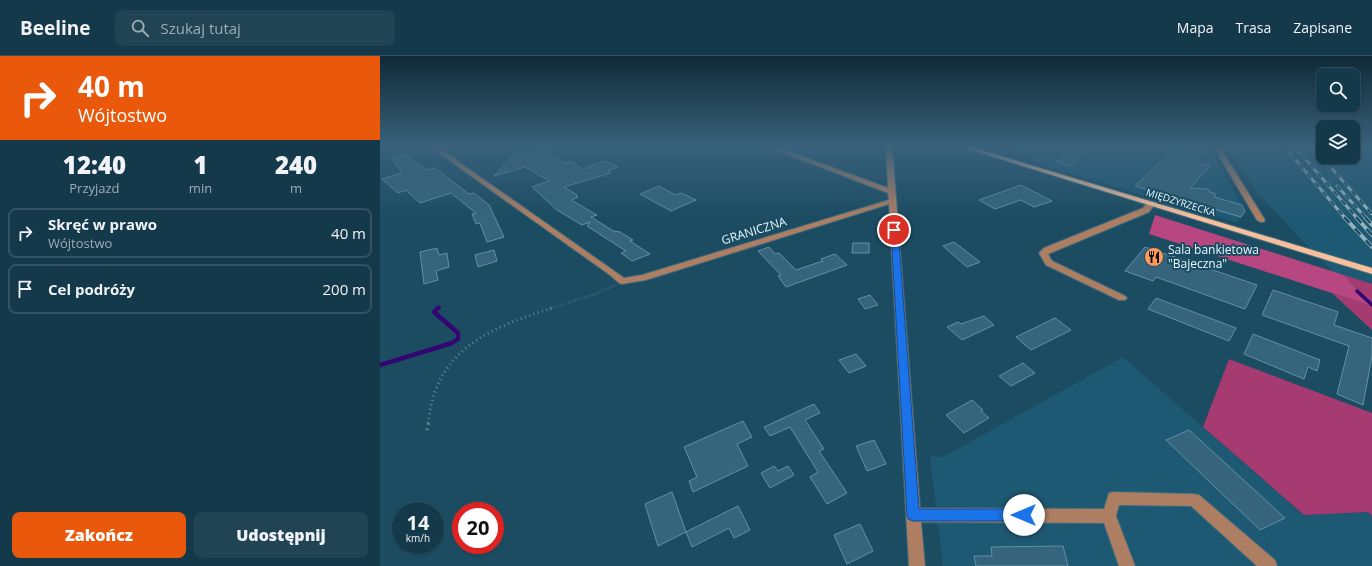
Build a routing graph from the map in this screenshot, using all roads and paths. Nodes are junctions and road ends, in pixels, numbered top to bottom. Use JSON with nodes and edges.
{"nodes":[{"id":1,"x":466,"y":170,"type":"edge"},
{"id":2,"x":828,"y":170,"type":"edge"},
{"id":3,"x":890,"y":170,"type":"edge"},
{"id":4,"x":1039,"y":170,"type":"edge"},
{"id":5,"x":1230,"y":170,"type":"edge"},
{"id":6,"x":892,"y":196,"type":"junction"},
{"id":7,"x":1151,"y":204,"type":"junction"},
{"id":8,"x":1261,"y":220,"type":"dead end"},
{"id":9,"x":1372,"y":271,"type":"edge"},
{"id":10,"x":622,"y":281,"type":"junction"},
{"id":11,"x":1122,"y":298,"type":"dead end"},
{"id":12,"x":427,"y":430,"type":"dead end"},
{"id":13,"x":913,"y":515,"type":"junction"},
{"id":14,"x":1109,"y":516,"type":"junction"},
{"id":15,"x":917,"y":566,"type":"edge"},
{"id":16,"x":1127,"y":566,"type":"edge"},
{"id":17,"x":1269,"y":566,"type":"edge"}],
"edges":[{"from":1,"to":10,"type":"street"},
{"from":2,"to":6,"type":"street"},
{"from":3,"to":6,"type":"street"},
{"from":4,"to":7,"type":"main road","name":"MIĘDZYRZECKA"},
{"from":5,"to":8,"type":"street"},
{"from":6,"to":10,"type":"street","name":"GRANICZNA"},
{"from":6,"to":13,"type":"street"},
{"from":7,"to":9,"type":"main road","name":"MIĘDZYRZECKA"},
{"from":7,"to":11,"type":"street"},
{"from":10,"to":12,"type":"path"},
{"from":13,"to":14,"type":"street"},
{"from":13,"to":15,"type":"street"},
{"from":14,"to":16,"type":"street"},
{"from":14,"to":17,"type":"street"}]}
